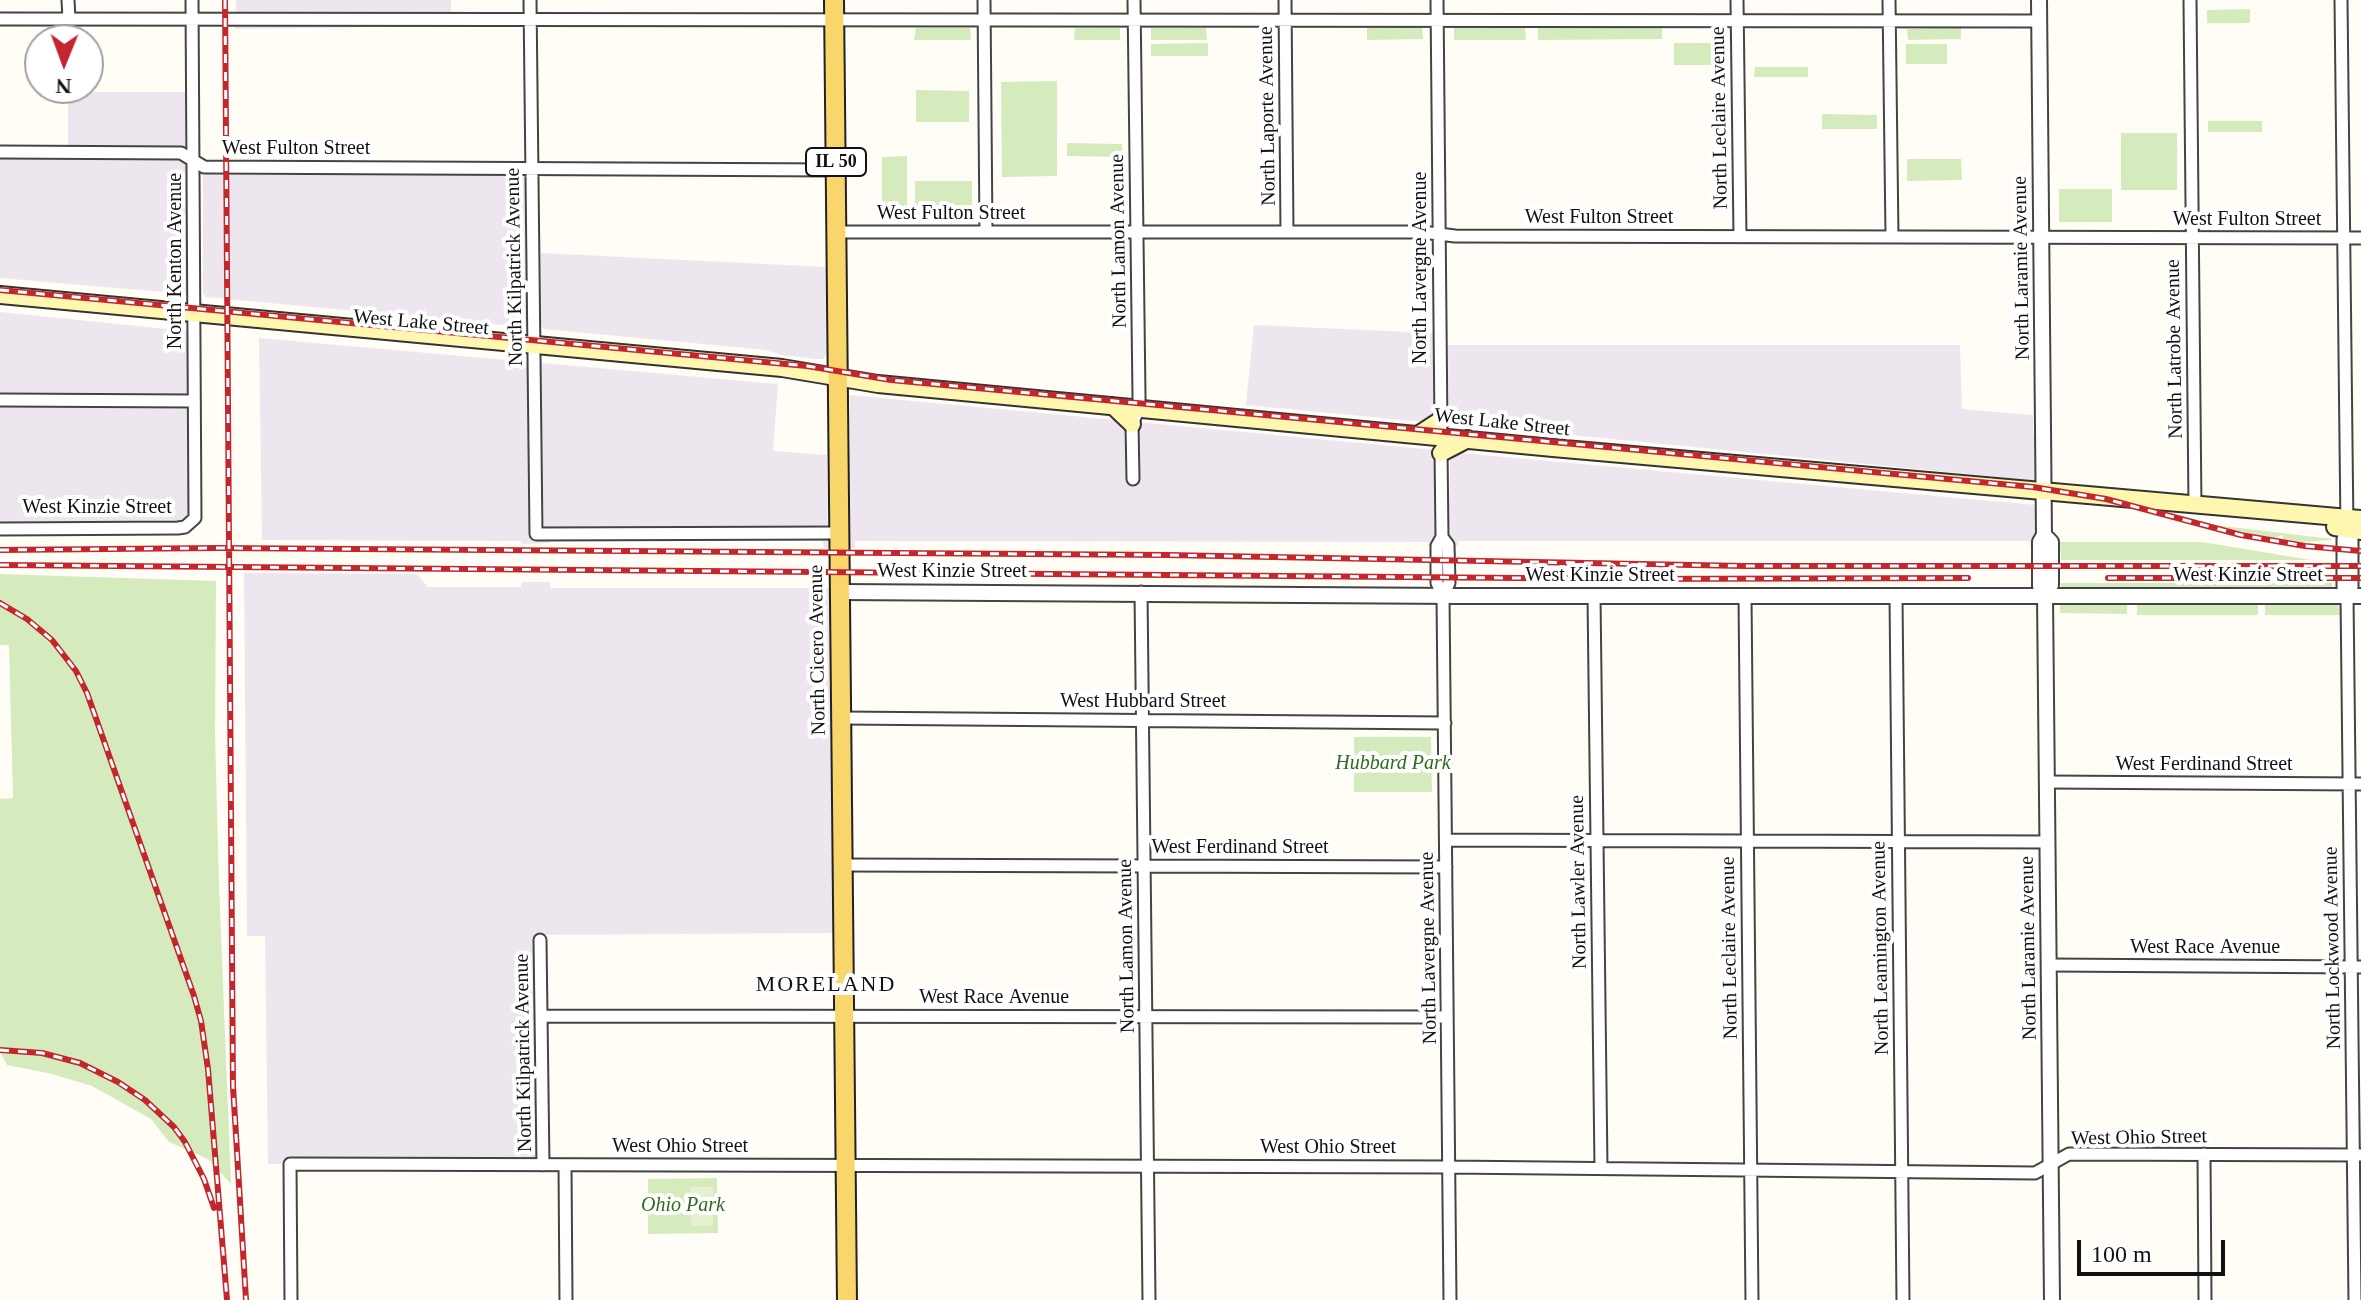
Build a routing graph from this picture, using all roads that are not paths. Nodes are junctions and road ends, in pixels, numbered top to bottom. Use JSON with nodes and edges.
{"nodes":[{"id":1,"x":68,"y":0,"type":"edge"},
{"id":2,"x":192,"y":0,"type":"edge"},
{"id":3,"x":530,"y":0,"type":"edge"},
{"id":4,"x":834,"y":0,"type":"edge"},
{"id":5,"x":984,"y":0,"type":"edge"},
{"id":6,"x":1134,"y":0,"type":"edge"},
{"id":7,"x":1285,"y":0,"type":"edge"},
{"id":8,"x":1437,"y":0,"type":"edge"},
{"id":9,"x":1737,"y":0,"type":"edge"},
{"id":10,"x":1889,"y":0,"type":"edge"},
{"id":11,"x":2039,"y":0,"type":"edge"},
{"id":12,"x":2190,"y":0,"type":"edge"},
{"id":13,"x":2341,"y":0,"type":"edge"},
{"id":14,"x":0,"y":19,"type":"edge"},
{"id":15,"x":69,"y":19,"type":"junction"},
{"id":16,"x":192,"y":19,"type":"junction"},
{"id":17,"x":531,"y":19,"type":"junction"},
{"id":18,"x":834,"y":20,"type":"junction"},
{"id":19,"x":984,"y":20,"type":"junction"},
{"id":20,"x":1134,"y":20,"type":"junction"},
{"id":21,"x":1285,"y":20,"type":"junction"},
{"id":22,"x":1437,"y":21,"type":"junction"},
{"id":23,"x":1737,"y":21,"type":"junction"},
{"id":24,"x":1889,"y":21,"type":"junction"},
{"id":25,"x":2039,"y":21,"type":"junction"},
{"id":26,"x":0,"y":152,"type":"edge"},
{"id":27,"x":193,"y":160,"type":"junction"},
{"id":28,"x":532,"y":168,"type":"junction"},
{"id":29,"x":836,"y":170,"type":"junction"},
{"id":30,"x":836,"y":232,"type":"junction"},
{"id":31,"x":986,"y":232,"type":"junction"},
{"id":32,"x":1137,"y":232,"type":"junction"},
{"id":33,"x":1287,"y":232,"type":"junction"},
{"id":34,"x":1439,"y":234,"type":"junction"},
{"id":35,"x":1740,"y":236,"type":"junction"},
{"id":36,"x":1892,"y":236,"type":"junction"},
{"id":37,"x":2041,"y":237,"type":"junction"},
{"id":38,"x":2192,"y":238,"type":"junction"},
{"id":39,"x":2344,"y":238,"type":"junction"},
{"id":40,"x":2361,"y":238,"type":"edge"},
{"id":41,"x":0,"y":286,"type":"edge"},
{"id":42,"x":0,"y":295,"type":"edge"},
{"id":43,"x":0,"y":304,"type":"edge"},
{"id":44,"x":194,"y":314,"type":"junction"},
{"id":45,"x":534,"y":346,"type":"junction"},
{"id":46,"x":838,"y":382,"type":"junction"},
{"id":47,"x":0,"y":400,"type":"edge"},
{"id":48,"x":194,"y":401,"type":"junction"},
{"id":49,"x":1113,"y":406,"type":"junction"},
{"id":50,"x":1139,"y":408,"type":"junction"},
{"id":51,"x":1132,"y":424,"type":"junction"},
{"id":52,"x":1378,"y":431,"type":"junction"},
{"id":53,"x":1441,"y":436,"type":"junction"},
{"id":54,"x":1508,"y":443,"type":"junction"},
{"id":55,"x":1133,"y":479,"type":"dead end"},
{"id":56,"x":2044,"y":493,"type":"junction"},
{"id":57,"x":2195,"y":506,"type":"junction"},
{"id":58,"x":192,"y":522,"type":"joint"},
{"id":59,"x":2354,"y":524,"type":"edge"},
{"id":60,"x":0,"y":529,"type":"edge"},
{"id":61,"x":839,"y":533,"type":"junction"},
{"id":62,"x":840,"y":592,"type":"junction"},
{"id":63,"x":1141,"y":592,"type":"junction"},
{"id":64,"x":1443,"y":596,"type":"junction"},
{"id":65,"x":1594,"y":596,"type":"junction"},
{"id":66,"x":1745,"y":596,"type":"junction"},
{"id":67,"x":1896,"y":596,"type":"junction"},
{"id":68,"x":2045,"y":596,"type":"junction"},
{"id":69,"x":2354,"y":596,"type":"edge"},
{"id":70,"x":841,"y":718,"type":"junction"},
{"id":71,"x":1143,"y":719,"type":"junction"},
{"id":72,"x":1445,"y":723,"type":"junction"},
{"id":73,"x":2047,"y":782,"type":"junction"},
{"id":74,"x":2355,"y":784,"type":"edge"},
{"id":75,"x":1446,"y":840,"type":"junction"},
{"id":76,"x":1597,"y":841,"type":"junction"},
{"id":77,"x":1747,"y":841,"type":"junction"},
{"id":78,"x":1898,"y":842,"type":"junction"},
{"id":79,"x":2048,"y":842,"type":"junction"},
{"id":80,"x":842,"y":865,"type":"junction"},
{"id":81,"x":1144,"y":866,"type":"junction"},
{"id":82,"x":1446,"y":867,"type":"junction"},
{"id":83,"x":540,"y":940,"type":"dead end"},
{"id":84,"x":2049,"y":965,"type":"junction"},
{"id":85,"x":2356,"y":967,"type":"edge"},
{"id":86,"x":542,"y":1016,"type":"junction"},
{"id":87,"x":844,"y":1016,"type":"junction"},
{"id":88,"x":1146,"y":1016,"type":"junction"},
{"id":89,"x":1447,"y":1017,"type":"junction"},
{"id":90,"x":2204,"y":1154,"type":"junction"},
{"id":91,"x":2357,"y":1155,"type":"edge"},
{"id":92,"x":845,"y":1164,"type":"junction"},
{"id":93,"x":543,"y":1165,"type":"junction"},
{"id":94,"x":565,"y":1165,"type":"junction"},
{"id":95,"x":1147,"y":1165,"type":"junction"},
{"id":96,"x":2051,"y":1165,"type":"junction"},
{"id":97,"x":1449,"y":1167,"type":"junction"},
{"id":98,"x":1601,"y":1168,"type":"junction"},
{"id":99,"x":1751,"y":1170,"type":"junction"},
{"id":100,"x":1901,"y":1172,"type":"junction"},
{"id":101,"x":291,"y":1300,"type":"edge"},
{"id":102,"x":566,"y":1300,"type":"edge"},
{"id":103,"x":847,"y":1300,"type":"edge"},
{"id":104,"x":1149,"y":1300,"type":"edge"},
{"id":105,"x":1450,"y":1300,"type":"edge"},
{"id":106,"x":1752,"y":1300,"type":"edge"},
{"id":107,"x":1903,"y":1300,"type":"edge"},
{"id":108,"x":2052,"y":1300,"type":"edge"},
{"id":109,"x":2205,"y":1300,"type":"edge"},
{"id":110,"x":2355,"y":1300,"type":"edge"}],
"edges":[{"from":1,"to":15,"type":"street"},
{"from":2,"to":16,"type":"street","name":"North Kenton Avenue"},
{"from":3,"to":17,"type":"street","name":"North Kilpatrick Avenue"},
{"from":4,"to":18,"type":"main road","name":"North Cicero Avenue","number":"IL 50"},
{"from":5,"to":19,"type":"street"},
{"from":6,"to":20,"type":"street","name":"North Lamon Avenue"},
{"from":7,"to":21,"type":"street","name":"North Laporte Avenue"},
{"from":8,"to":22,"type":"street","name":"North Lavergne Avenue"},
{"from":9,"to":23,"type":"street","name":"North Leclaire Avenue"},
{"from":10,"to":24,"type":"street"},
{"from":11,"to":25,"type":"street","name":"North Laramie Avenue"},
{"from":12,"to":38,"type":"street","name":"North Latrobe Avenue"},
{"from":13,"to":39,"type":"street","name":"North Lockwood Avenue"},
{"from":14,"to":15,"type":"street"},
{"from":15,"to":16,"type":"street"},
{"from":16,"to":17,"type":"street"},
{"from":16,"to":27,"type":"street","name":"North Kenton Avenue"},
{"from":17,"to":18,"type":"street"},
{"from":17,"to":28,"type":"street","name":"North Kilpatrick Avenue"},
{"from":18,"to":19,"type":"street"},
{"from":18,"to":29,"type":"main road","name":"North Cicero Avenue","number":"IL 50"},
{"from":19,"to":20,"type":"street"},
{"from":19,"to":31,"type":"street"},
{"from":20,"to":21,"type":"street"},
{"from":20,"to":32,"type":"street","name":"North Lamon Avenue"},
{"from":21,"to":22,"type":"street"},
{"from":21,"to":33,"type":"street","name":"North Laporte Avenue"},
{"from":22,"to":23,"type":"street"},
{"from":22,"to":34,"type":"street","name":"North Lavergne Avenue"},
{"from":23,"to":24,"type":"street"},
{"from":23,"to":35,"type":"street","name":"North Leclaire Avenue"},
{"from":24,"to":25,"type":"street"},
{"from":24,"to":36,"type":"street"},
{"from":25,"to":37,"type":"street","name":"North Laramie Avenue"},
{"from":26,"to":27,"type":"street","name":"West Fulton Street"},
{"from":27,"to":28,"type":"street","name":"West Fulton Street"},
{"from":27,"to":44,"type":"street","name":"North Kenton Avenue"},
{"from":28,"to":29,"type":"street","name":"West Fulton Street"},
{"from":28,"to":45,"type":"street","name":"North Kilpatrick Avenue"},
{"from":29,"to":30,"type":"main road","name":"North Cicero Avenue","number":"IL 50"},
{"from":30,"to":31,"type":"street","name":"West Fulton Street"},
{"from":30,"to":46,"type":"main road","name":"North Cicero Avenue","number":"IL 50"},
{"from":31,"to":32,"type":"street","name":"West Fulton Street"},
{"from":32,"to":33,"type":"street","name":"West Fulton Street"},
{"from":32,"to":50,"type":"street","name":"North Lamon Avenue"},
{"from":33,"to":34,"type":"street","name":"West Fulton Street"},
{"from":34,"to":35,"type":"street","name":"West Fulton Street"},
{"from":34,"to":53,"type":"street","name":"North Lavergne Avenue"},
{"from":35,"to":36,"type":"street","name":"West Fulton Street"},
{"from":36,"to":37,"type":"street","name":"West Fulton Street"},
{"from":37,"to":38,"type":"street","name":"West Fulton Street"},
{"from":37,"to":56,"type":"street","name":"North Laramie Avenue"},
{"from":38,"to":39,"type":"street","name":"West Fulton Street"},
{"from":38,"to":57,"type":"street","name":"North Latrobe Avenue"},
{"from":39,"to":40,"type":"street","name":"West Fulton Street"},
{"from":39,"to":59,"type":"street","name":"North Lockwood Avenue"},
{"from":41,"to":44,"type":"main road","name":"West Lake Street"},
{"from":42,"to":44,"type":"main road","name":"West Lake Street"},
{"from":43,"to":44,"type":"main road","name":"West Lake Street"},
{"from":44,"to":45,"type":"main road","name":"West Lake Street"},
{"from":44,"to":48,"type":"street","name":"North Kenton Avenue"},
{"from":45,"to":46,"type":"main road","name":"West Lake Street"},
{"from":45,"to":46,"type":"main road","name":"West Lake Street"},
{"from":45,"to":61,"type":"street","name":"North Kilpatrick Avenue"},
{"from":46,"to":49,"type":"main road","name":"West Lake Street"},
{"from":46,"to":61,"type":"main road","name":"North Cicero Avenue","number":"IL 50"},
{"from":47,"to":48,"type":"street"},
{"from":48,"to":58,"type":"street","name":"North Kenton Avenue"},
{"from":49,"to":50,"type":"main road","name":"West Lake Street"},
{"from":49,"to":51,"type":"main road"},
{"from":50,"to":51,"type":"street","name":"North Lamon Avenue"},
{"from":50,"to":52,"type":"main road","name":"West Lake Street"},
{"from":51,"to":55,"type":"street","name":"North Lamon Avenue"},
{"from":52,"to":53,"type":"main road","name":"West Lake Street"},
{"from":52,"to":53,"type":"main road"},
{"from":53,"to":54,"type":"main road","name":"West Lake Street"},
{"from":53,"to":54,"type":"main road"},
{"from":53,"to":64,"type":"street","name":"North Lavergne Avenue"},
{"from":54,"to":56,"type":"main road","name":"West Lake Street"},
{"from":56,"to":57,"type":"main road","name":"West Lake Street"},
{"from":56,"to":68,"type":"street","name":"North Laramie Avenue"},
{"from":57,"to":59,"type":"main road","name":"West Lake Street"},
{"from":58,"to":60,"type":"street","name":"West Kinzie Street"},
{"from":59,"to":69,"type":"street","name":"North Lockwood Avenue"},
{"from":61,"to":62,"type":"main road","name":"North Cicero Avenue","number":"IL 50"},
{"from":62,"to":63,"type":"street","name":"West Kinzie Street"},
{"from":62,"to":70,"type":"main road","name":"North Cicero Avenue","number":"IL 50"},
{"from":63,"to":64,"type":"street","name":"West Kinzie Street"},
{"from":63,"to":71,"type":"street","name":"North Lamon Avenue"},
{"from":64,"to":65,"type":"street","name":"West Kinzie Street"},
{"from":64,"to":72,"type":"street","name":"North Lavergne Avenue"},
{"from":65,"to":66,"type":"street","name":"West Kinzie Street"},
{"from":65,"to":76,"type":"street","name":"North Lawler Avenue"},
{"from":66,"to":67,"type":"street","name":"West Kinzie Street"},
{"from":66,"to":77,"type":"street","name":"North Leclaire Avenue"},
{"from":67,"to":68,"type":"street","name":"West Kinzie Street"},
{"from":67,"to":78,"type":"street","name":"North Leamington Avenue"},
{"from":68,"to":69,"type":"street","name":"West Kinzie Street"},
{"from":68,"to":73,"type":"street","name":"North Laramie Avenue"},
{"from":69,"to":74,"type":"street","name":"North Lockwood Avenue"},
{"from":70,"to":71,"type":"street","name":"West Hubbard Street"},
{"from":70,"to":80,"type":"main road","name":"North Cicero Avenue","number":"IL 50"},
{"from":71,"to":72,"type":"street","name":"West Hubbard Street"},
{"from":71,"to":81,"type":"street","name":"North Lamon Avenue"},
{"from":72,"to":75,"type":"street","name":"North Lavergne Avenue"},
{"from":73,"to":74,"type":"street","name":"West Ferdinand Street"},
{"from":73,"to":79,"type":"street","name":"North Laramie Avenue"},
{"from":74,"to":85,"type":"street","name":"North Lockwood Avenue"},
{"from":75,"to":76,"type":"street"},
{"from":75,"to":82,"type":"street","name":"North Lavergne Avenue"},
{"from":76,"to":77,"type":"street"},
{"from":76,"to":98,"type":"street","name":"North Lawler Avenue"},
{"from":77,"to":78,"type":"street"},
{"from":77,"to":99,"type":"street","name":"North Leclaire Avenue"},
{"from":78,"to":79,"type":"street"},
{"from":78,"to":100,"type":"street","name":"North Leamington Avenue"},
{"from":79,"to":84,"type":"street","name":"North Laramie Avenue"},
{"from":80,"to":81,"type":"street","name":"West Ferdinand Street"},
{"from":80,"to":87,"type":"main road","name":"North Cicero Avenue","number":"IL 50"},
{"from":81,"to":82,"type":"street","name":"West Ferdinand Street"},
{"from":81,"to":88,"type":"street","name":"North Lamon Avenue"},
{"from":82,"to":89,"type":"street","name":"North Lavergne Avenue"},
{"from":83,"to":86,"type":"street","name":"North Kilpatrick Avenue"},
{"from":84,"to":85,"type":"street","name":"West Race Avenue"},
{"from":84,"to":96,"type":"street","name":"North Laramie Avenue"},
{"from":85,"to":91,"type":"street","name":"North Lockwood Avenue"},
{"from":86,"to":87,"type":"street","name":"West Race Avenue"},
{"from":86,"to":93,"type":"street","name":"North Kilpatrick Avenue"},
{"from":87,"to":88,"type":"street","name":"West Race Avenue"},
{"from":87,"to":92,"type":"main road","name":"North Cicero Avenue","number":"IL 50"},
{"from":88,"to":89,"type":"street","name":"West Race Avenue"},
{"from":88,"to":95,"type":"street","name":"North Lamon Avenue"},
{"from":89,"to":97,"type":"street","name":"North Lavergne Avenue"},
{"from":90,"to":91,"type":"street","name":"West Ohio Street"},
{"from":90,"to":96,"type":"street","name":"West Ohio Street"},
{"from":90,"to":109,"type":"street"},
{"from":91,"to":110,"type":"street","name":"North Lockwood Avenue"},
{"from":92,"to":94,"type":"street","name":"West Ohio Street"},
{"from":92,"to":95,"type":"street","name":"West Ohio Street"},
{"from":92,"to":103,"type":"main road","name":"North Cicero Avenue","number":"IL 50"},
{"from":93,"to":94,"type":"street","name":"West Ohio Street"},
{"from":93,"to":101,"type":"street","name":"West Ohio Street"},
{"from":94,"to":102,"type":"street"},
{"from":95,"to":97,"type":"street","name":"West Ohio Street"},
{"from":95,"to":104,"type":"street","name":"North Lamon Avenue"},
{"from":96,"to":100,"type":"street","name":"West Ohio Street"},
{"from":96,"to":108,"type":"street","name":"North Laramie Avenue"},
{"from":97,"to":98,"type":"street","name":"West Ohio Street"},
{"from":97,"to":105,"type":"street","name":"North Lavergne Avenue"},
{"from":98,"to":99,"type":"street","name":"West Ohio Street"},
{"from":99,"to":100,"type":"street","name":"West Ohio Street"},
{"from":99,"to":106,"type":"street","name":"North Leclaire Avenue"},
{"from":100,"to":107,"type":"street","name":"North Leamington Avenue"}]}
